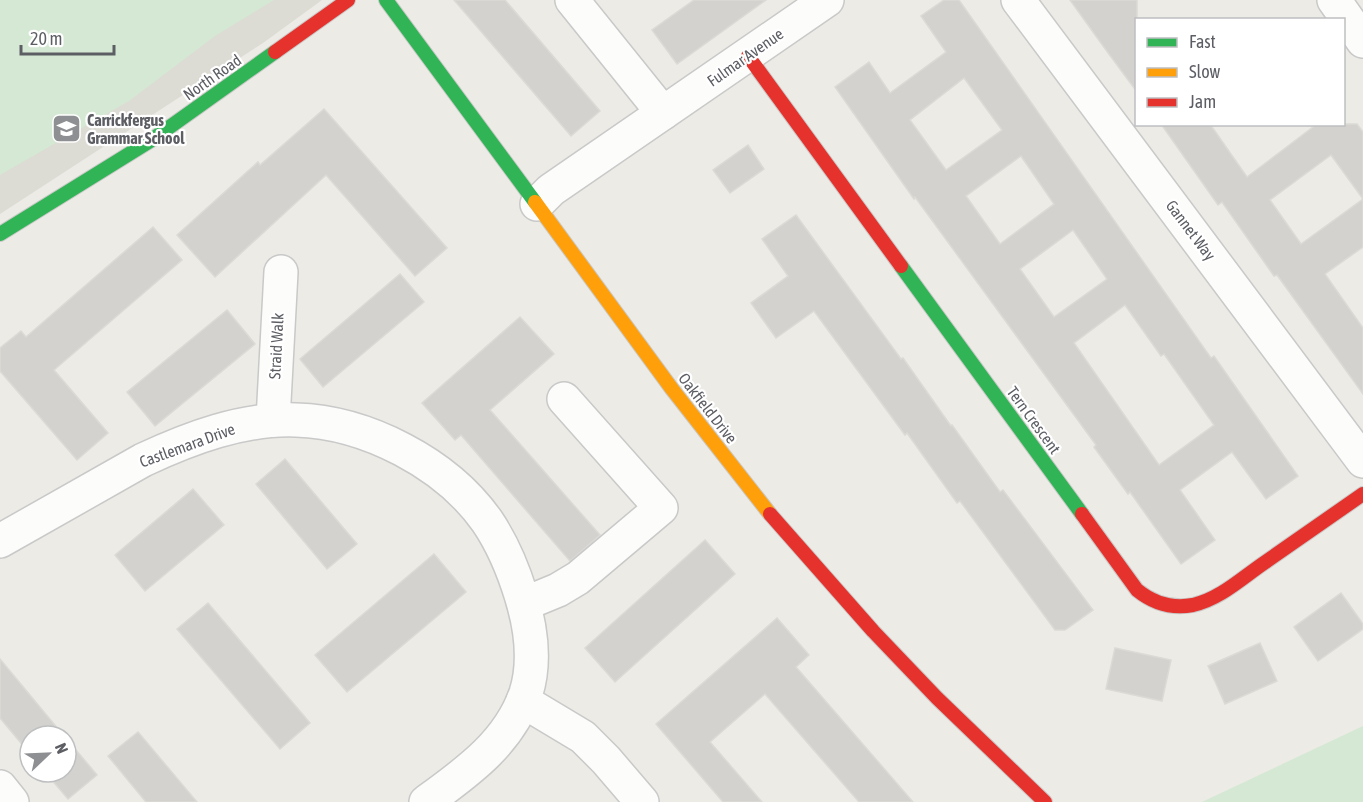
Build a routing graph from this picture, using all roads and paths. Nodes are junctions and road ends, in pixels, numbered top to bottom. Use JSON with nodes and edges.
{"nodes":[{"id":1,"x":348,"y":0,"type":"edge"},
{"id":2,"x":386,"y":0,"type":"edge"},
{"id":3,"x":572,"y":0,"type":"edge"},
{"id":4,"x":827,"y":0,"type":"edge"},
{"id":5,"x":1018,"y":0,"type":"edge"},
{"id":6,"x":1334,"y":0,"type":"edge"},
{"id":7,"x":1363,"y":41,"type":"edge"},
{"id":8,"x":748,"y":56,"type":"junction"},
{"id":9,"x":663,"y":113,"type":"junction"},
{"id":10,"x":537,"y":204,"type":"junction"},
{"id":11,"x":0,"y":234,"type":"edge"},
{"id":12,"x":281,"y":272,"type":"dead end"},
{"id":13,"x":564,"y":399,"type":"dead end"},
{"id":14,"x":273,"y":420,"type":"junction"},
{"id":15,"x":1363,"y":461,"type":"edge"},
{"id":16,"x":1363,"y":494,"type":"edge"},
{"id":17,"x":0,"y":541,"type":"edge"},
{"id":18,"x":524,"y":604,"type":"junction"},
{"id":19,"x":523,"y":700,"type":"junction"},
{"id":20,"x":0,"y":787,"type":"edge"},
{"id":21,"x":12,"y":802,"type":"edge"},
{"id":22,"x":426,"y":802,"type":"edge"},
{"id":23,"x":642,"y":802,"type":"edge"},
{"id":24,"x":1045,"y":802,"type":"edge"}],
"edges":[{"from":1,"to":11,"type":"street","name":"North Road"},
{"from":2,"to":10,"type":"street","name":"Oakfield Drive"},
{"from":3,"to":9,"type":"street"},
{"from":4,"to":8,"type":"street","name":"Fulmar Avenue"},
{"from":5,"to":15,"type":"street","name":"Gannet Way"},
{"from":6,"to":7,"type":"street"},
{"from":8,"to":9,"type":"street","name":"Fulmar Avenue"},
{"from":8,"to":16,"type":"street","name":"Tern Crescent"},
{"from":9,"to":10,"type":"street","name":"Fulmar Avenue"},
{"from":10,"to":24,"type":"street","name":"Oakfield Drive"},
{"from":12,"to":14,"type":"street","name":"Straid Walk"},
{"from":13,"to":18,"type":"street"},
{"from":14,"to":17,"type":"street","name":"Castlemara Drive"},
{"from":14,"to":18,"type":"street","name":"Castlemara Drive"},
{"from":18,"to":19,"type":"street","name":"Castlemara Drive"},
{"from":19,"to":22,"type":"street","name":"Castlemara Drive"},
{"from":19,"to":23,"type":"street"},
{"from":20,"to":21,"type":"street"}]}
